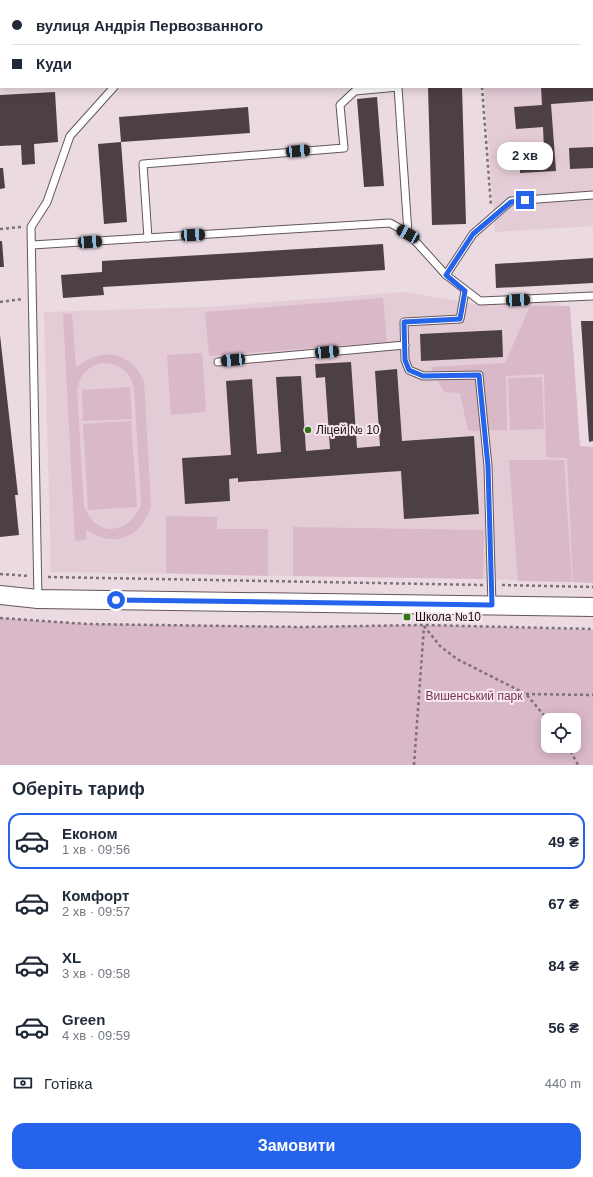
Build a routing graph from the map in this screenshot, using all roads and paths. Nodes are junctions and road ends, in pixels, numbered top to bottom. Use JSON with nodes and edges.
{"nodes":[{"id":1,"x":113,"y":88,"type":"edge"},
{"id":2,"x":387,"y":88,"type":"edge"},
{"id":3,"x":398,"y":88,"type":"edge"},
{"id":4,"x":482,"y":88,"type":"edge"},
{"id":5,"x":593,"y":195,"type":"edge"},
{"id":6,"x":492,"y":217,"type":"junction"},
{"id":7,"x":31,"y":227,"type":"junction"},
{"id":8,"x":0,"y":229,"type":"edge"},
{"id":9,"x":408,"y":234,"type":"junction"},
{"id":10,"x":148,"y":238,"type":"junction"},
{"id":11,"x":32,"y":245,"type":"junction"},
{"id":12,"x":446,"y":275,"type":"junction"},
{"id":13,"x":465,"y":291,"type":"junction"},
{"id":14,"x":593,"y":296,"type":"edge"},
{"id":15,"x":16,"y":300,"type":"dead end"},
{"id":16,"x":0,"y":302,"type":"edge"},
{"id":17,"x":405,"y":346,"type":"junction"},
{"id":18,"x":218,"y":362,"type":"dead end"},
{"id":19,"x":0,"y":574,"type":"edge"},
{"id":20,"x":38,"y":577,"type":"junction"},
{"id":21,"x":492,"y":585,"type":"junction"},
{"id":22,"x":593,"y":587,"type":"edge"},
{"id":23,"x":0,"y":595,"type":"edge"},
{"id":24,"x":38,"y":599,"type":"junction"},
{"id":25,"x":492,"y":605,"type":"junction"},
{"id":26,"x":593,"y":607,"type":"edge"},
{"id":27,"x":0,"y":618,"type":"edge"},
{"id":28,"x":424,"y":626,"type":"junction"},
{"id":29,"x":593,"y":629,"type":"edge"},
{"id":30,"x":526,"y":694,"type":"junction"},
{"id":31,"x":593,"y":695,"type":"edge"},
{"id":32,"x":542,"y":713,"type":"edge"},
{"id":33,"x":572,"y":753,"type":"edge"},
{"id":34,"x":414,"y":765,"type":"edge"},
{"id":35,"x":578,"y":765,"type":"edge"}],
"edges":[{"from":1,"to":7,"type":"lane"},
{"from":2,"to":10,"type":"lane"},
{"from":3,"to":9,"type":"lane"},
{"from":4,"to":6,"type":"path"},
{"from":5,"to":6,"type":"lane"},
{"from":6,"to":12,"type":"lane"},
{"from":7,"to":8,"type":"path"},
{"from":7,"to":11,"type":"lane"},
{"from":9,"to":10,"type":"lane"},
{"from":9,"to":12,"type":"lane"},
{"from":10,"to":11,"type":"lane"},
{"from":11,"to":20,"type":"lane"},
{"from":12,"to":13,"type":"lane"},
{"from":13,"to":14,"type":"lane"},
{"from":13,"to":17,"type":"lane"},
{"from":15,"to":16,"type":"path"},
{"from":17,"to":18,"type":"lane"},
{"from":17,"to":21,"type":"lane"},
{"from":19,"to":20,"type":"path"},
{"from":20,"to":21,"type":"path"},
{"from":20,"to":24,"type":"lane"},
{"from":21,"to":22,"type":"path"},
{"from":21,"to":25,"type":"lane"},
{"from":23,"to":24,"type":"street"},
{"from":24,"to":25,"type":"street"},
{"from":25,"to":26,"type":"street"},
{"from":27,"to":28,"type":"path"},
{"from":28,"to":29,"type":"path"},
{"from":28,"to":30,"type":"path"},
{"from":28,"to":34,"type":"path"},
{"from":30,"to":31,"type":"path"},
{"from":30,"to":32,"type":"path"},
{"from":33,"to":35,"type":"path"}]}
